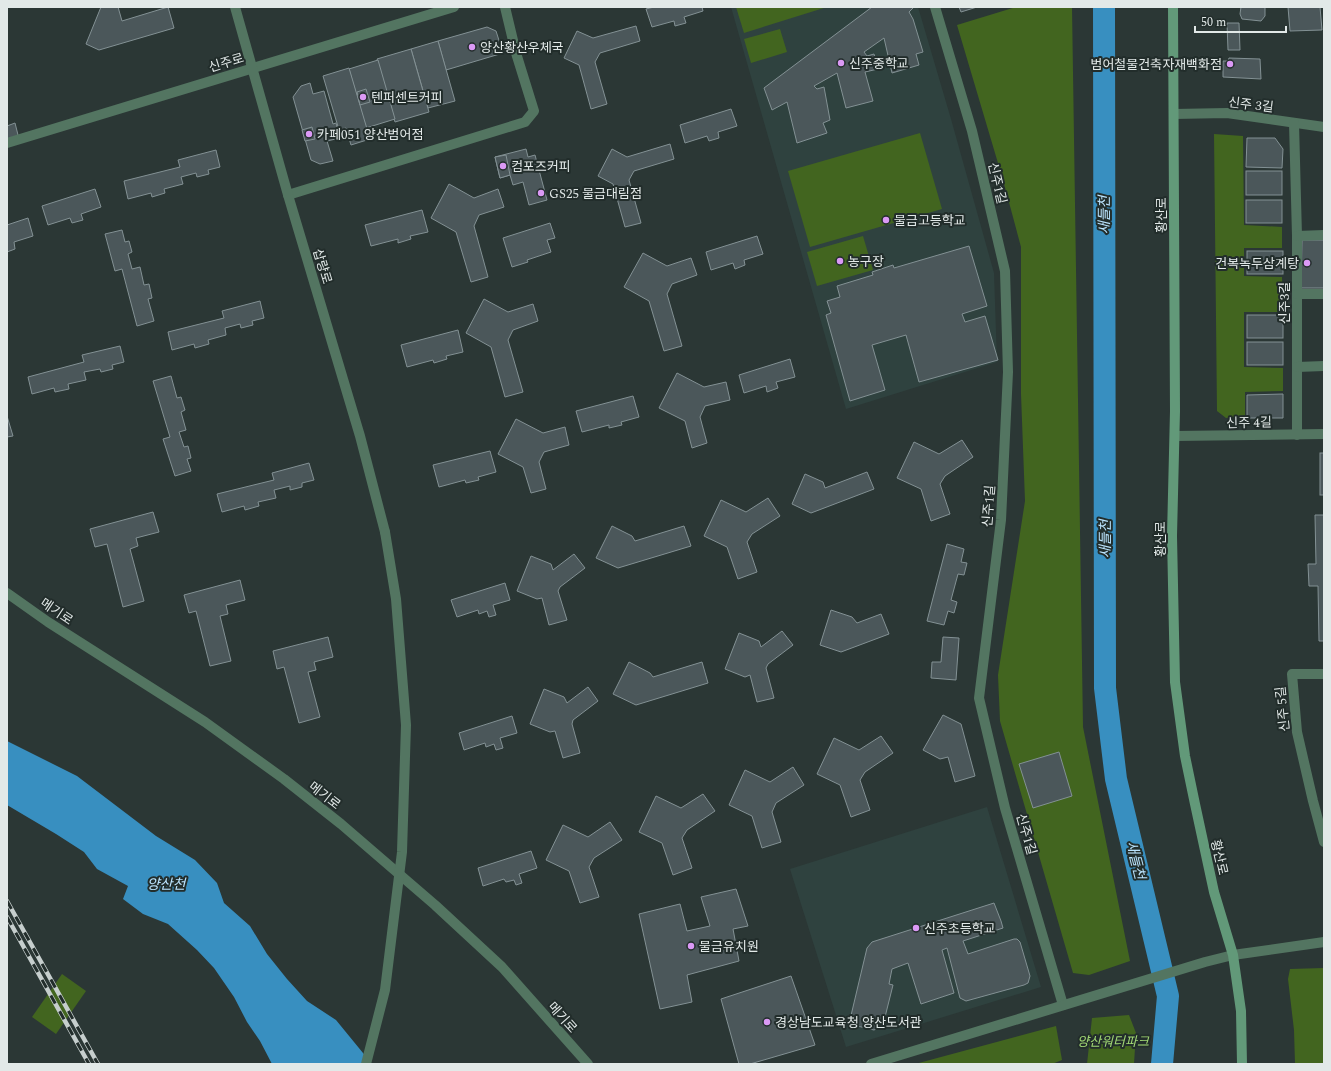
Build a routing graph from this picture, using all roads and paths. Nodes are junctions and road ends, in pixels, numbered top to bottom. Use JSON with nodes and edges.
{"nodes":[{"id":1,"x":234,"y":7,"type":"edge"},
{"id":2,"x":454,"y":7,"type":"edge"},
{"id":3,"x":505,"y":7,"type":"edge"},
{"id":4,"x":935,"y":7,"type":"edge"},
{"id":5,"x":1173,"y":7,"type":"edge"},
{"id":6,"x":252,"y":68,"type":"junction"},
{"id":7,"x":1174,"y":114,"type":"junction"},
{"id":8,"x":1294,"y":123,"type":"junction"},
{"id":9,"x":1324,"y":128,"type":"edge"},
{"id":10,"x":7,"y":143,"type":"edge"},
{"id":11,"x":288,"y":195,"type":"junction"},
{"id":12,"x":1324,"y":235,"type":"edge"},
{"id":13,"x":1297,"y":236,"type":"junction"},
{"id":14,"x":1296,"y":294,"type":"junction"},
{"id":15,"x":1324,"y":294,"type":"edge"},
{"id":16,"x":1324,"y":366,"type":"edge"},
{"id":17,"x":1297,"y":367,"type":"junction"},
{"id":18,"x":1324,"y":434,"type":"edge"},
{"id":19,"x":1297,"y":435,"type":"junction"},
{"id":20,"x":1175,"y":436,"type":"junction"},
{"id":21,"x":7,"y":593,"type":"edge"},
{"id":22,"x":1324,"y":674,"type":"edge"},
{"id":23,"x":1324,"y":842,"type":"edge"},
{"id":24,"x":1324,"y":942,"type":"edge"},
{"id":25,"x":1233,"y":955,"type":"junction"},
{"id":26,"x":1063,"y":1005,"type":"junction"},
{"id":27,"x":366,"y":1064,"type":"edge"},
{"id":28,"x":588,"y":1064,"type":"edge"},
{"id":29,"x":871,"y":1064,"type":"edge"},
{"id":30,"x":1242,"y":1064,"type":"edge"}],
"edges":[{"from":1,"to":6,"type":"street","name":"삽량로"},
{"from":2,"to":6,"type":"street","name":"신주로"},
{"from":3,"to":11,"type":"street"},
{"from":4,"to":26,"type":"street","name":"신주1길"},
{"from":5,"to":7,"type":"main road","name":"황산로"},
{"from":6,"to":10,"type":"street","name":"신주로"},
{"from":6,"to":11,"type":"street","name":"삽량로"},
{"from":7,"to":8,"type":"street","name":"신주 3길"},
{"from":7,"to":20,"type":"main road","name":"황산로"},
{"from":8,"to":9,"type":"street","name":"신주 3길"},
{"from":8,"to":13,"type":"street","name":"신주3길"},
{"from":11,"to":27,"type":"street","name":"삽량로","bridge":true},
{"from":12,"to":13,"type":"street"},
{"from":13,"to":14,"type":"street","name":"신주3길"},
{"from":14,"to":15,"type":"street"},
{"from":14,"to":17,"type":"street","name":"신주3길"},
{"from":16,"to":17,"type":"street"},
{"from":17,"to":19,"type":"street","name":"신주3길"},
{"from":18,"to":19,"type":"street","name":"신주 4길"},
{"from":19,"to":20,"type":"street","name":"신주 4길"},
{"from":20,"to":25,"type":"main road","name":"황산로"},
{"from":21,"to":28,"type":"street","name":"메기로"},
{"from":22,"to":23,"type":"street","name":"신주 5길"},
{"from":24,"to":25,"type":"street"},
{"from":25,"to":26,"type":"street"},
{"from":25,"to":30,"type":"main road","name":"황산로"},
{"from":26,"to":29,"type":"street"}]}
